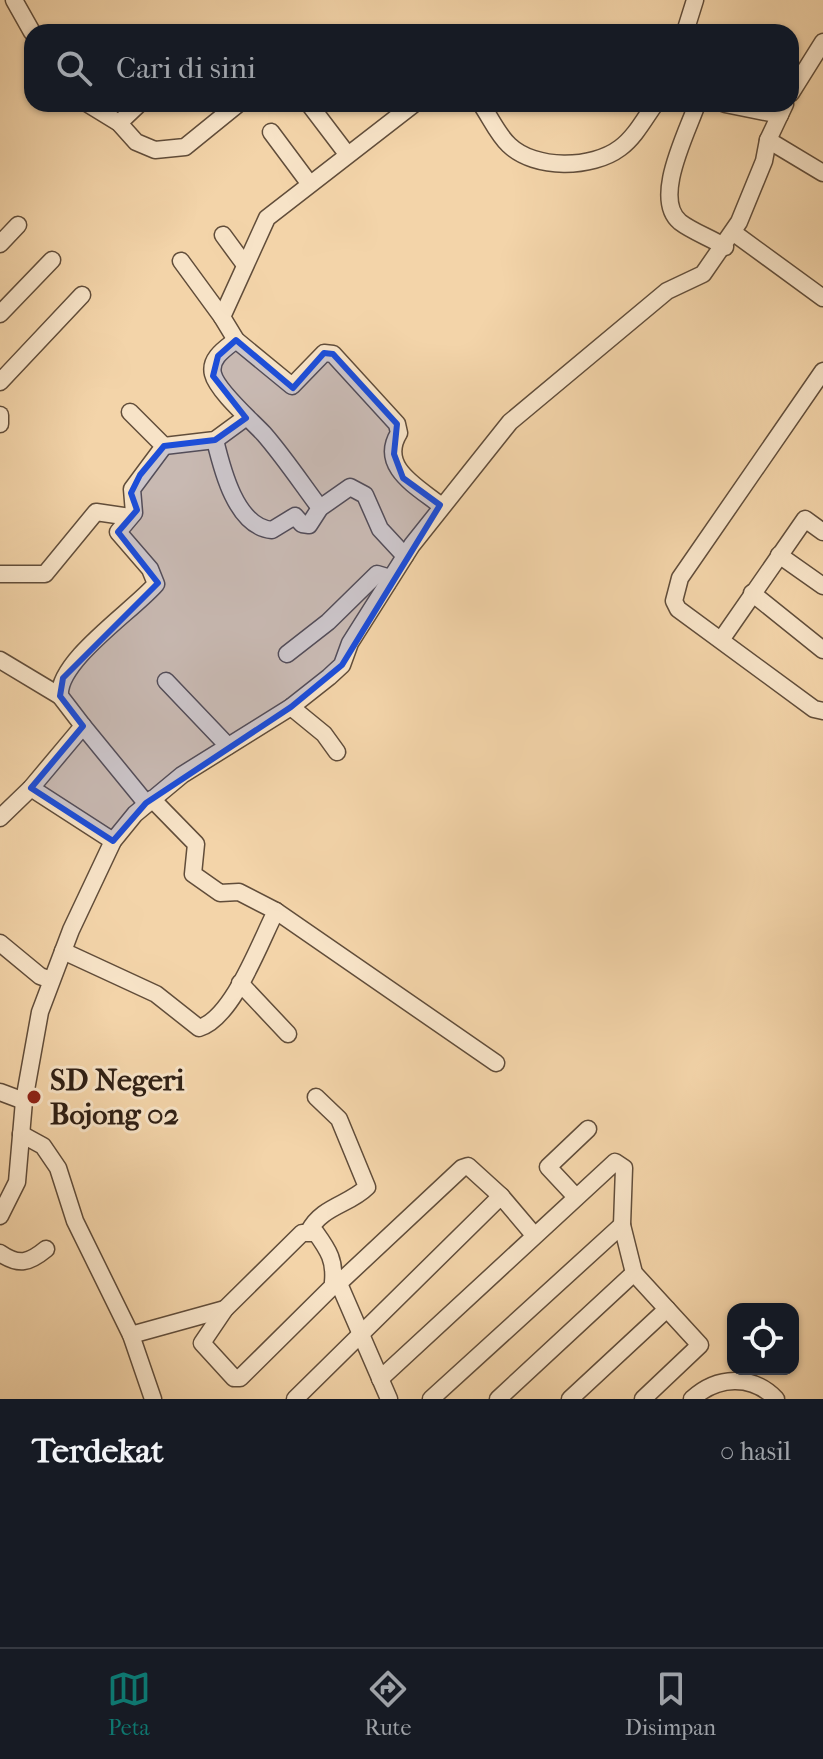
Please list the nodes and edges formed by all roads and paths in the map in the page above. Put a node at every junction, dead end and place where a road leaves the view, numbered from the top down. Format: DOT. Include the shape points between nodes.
graph roads {
  1 [pos="14,0"];
  2 [pos="695,0"];
  3 [pos="28,24"];
  4 [pos="688,24"];
  5 [pos="823,42"];
  6 [pos="799,80"];
  7 [pos="101,112"];
  8 [pos="131,112"];
  9 [pos="228,112"];
  10 [pos="315,112"];
  11 [pos="403,112"];
  12 [pos="486,112"];
  13 [pos="649,112"];
  14 [pos="694,112"];
  15 [pos="781,112"];
  16 [pos="119,123"];
  17 [pos="271,132"];
  18 [pos="768,140"];
  19 [pos="347,154"];
  20 [pos="823,173"];
  21 [pos="309,183"];
  22 [pos="18,225"];
  23 [pos="223,235"];
  24 [pos="729,240"];
  25 [pos="0,244"];
  26 [pos="52,260"];
  27 [pos="181,261"];
  28 [pos="245,265"];
  29 [pos="82,295"];
  30 [pos="823,298"];
  31 [pos="0,314"];
  32 [pos="222,317"];
  33 [pos="236,340"];
  34 [pos="823,371"];
  35 [pos="0,382"];
  36 [pos="130,412"];
  37 [pos="0,415"];
  38 [pos="245,418"];
  39 [pos="0,424"];
  40 [pos="215,440"];
  41 [pos="164,446"];
  42 [pos="440,505"];
  43 [pos="320,508"];
  44 [pos="130,517"];
  45 [pos="823,532"];
  46 [pos="779,555"];
  47 [pos="405,556"];
  48 [pos="0,574"];
  49 [pos="387,584"];
  50 [pos="823,586"];
  51 [pos="752,593"];
  52 [pos="721,640"];
  53 [pos="823,650"];
  54 [pos="287,654"];
  55 [pos="0,660"];
  56 [pos="166,681"];
  57 [pos="60,696"];
  58 [pos="291,707"];
  59 [pos="823,711"];
  60 [pos="83,726"];
  61 [pos="228,746"];
  62 [pos="337,752"];
  63 [pos="31,788"];
  64 [pos="149,801"];
  65 [pos="0,818"];
  66 [pos="113,841"];
  67 [pos="276,911"];
  68 [pos="0,943"];
  69 [pos="63,951"];
  70 [pos="51,980"];
  71 [pos="240,983"];
  72 [pos="288,1034"];
  73 [pos="496,1063"];
  74 [pos="0,1092"];
  75 [pos="316,1097"];
  76 [pos="24,1101"];
  77 [pos="588,1129"];
  78 [pos="21,1134"];
  79 [pos="501,1196"];
  80 [pos="576,1197"];
  81 [pos="0,1216"];
  82 [pos="622,1225"];
  83 [pos="309,1231"];
  84 [pos="534,1235"];
  85 [pos="46,1249"];
  86 [pos="0,1253"];
  87 [pos="634,1273"];
  88 [pos="336,1283"];
  89 [pos="225,1309"];
  90 [pos="667,1309"];
  91 [pos="131,1335"];
  92 [pos="359,1335"];
  93 [pos="382,1392"];
  94 [pos="771,1397"];
  95 [pos="153,1399"];
  96 [pos="295,1399"];
  97 [pos="431,1399"];
  98 [pos="498,1399"];
  99 [pos="570,1399"];
  100 [pos="643,1399"];
  101 [pos="692,1399"];
  1 -- 3 [label="street"];
  2 -- 4 [label="street"];
  5 -- 6 [label="street"];
  7 -- 16 [label="street"];
  8 -- 16 [label="street"];
  9 -- 16 [label="street" via="185,147 155,150 136,142"];
  10 -- 19 [label="street"];
  11 -- 19 [label="street"];
  12 -- 13 [label="street" via="517,152 574,164 622,147"];
  14 -- 24 [label="street" via="669,186 668,207 680,222"];
  15 -- 18 [label="street"];
  17 -- 21 [label="street"];
  18 -- 20 [label="street"];
  18 -- 24 [label="street"];
  19 -- 21 [label="street"];
  21 -- 28 [label="street" via="267,218"];
  22 -- 25 [label="street"];
  23 -- 28 [label="street"];
  24 -- 30 [label="street"];
  24 -- 42 [label="street" via="703,274 667,291 510,422"];
  26 -- 31 [label="street"];
  27 -- 32 [label="street"];
  28 -- 32 [label="street"];
  29 -- 35 [label="street"];
  32 -- 33 [label="street"];
  33 -- 38 [label="street" via="212,365 213,376"];
  33 -- 42 [label="street" via="292,386 324,353 333,354 397,424 394,454 403,478"];
  34 -- 52 [label="street" via="675,590 678,609"];
  36 -- 41 [label="street"];
  37 -- 39 [label="street"];
  38 -- 40 [label="street"];
  38 -- 43 [label="street" via="263,433"];
  40 -- 41 [label="street"];
  40 -- 43 [label="street" via="226,486 259,526 272,530 295,516 309,525"];
  41 -- 44 [label="street" via="132,489 135,508"];
  42 -- 47 [label="street"];
  43 -- 47 [label="street" via="339,492 357,488 371,504 380,529"];
  44 -- 48 [label="street" via="94,513 45,574"];
  44 -- 57 [label="street" via="119,535 144,561 156,584 70,669 60,683"];
  45 -- 46 [label="street" via="805,519"];
  46 -- 50 [label="street"];
  46 -- 51 [label="street"];
  47 -- 49 [label="street"];
  49 -- 54 [label="street" via="387,577 377,574"];
  49 -- 58 [label="street" via="342,665"];
  51 -- 52 [label="street"];
  51 -- 53 [label="street"];
  52 -- 59 [label="street"];
  55 -- 57 [label="street"];
  56 -- 61 [label="street"];
  57 -- 60 [label="street"];
  58 -- 61 [label="street"];
  58 -- 62 [label="street"];
  60 -- 63 [label="street"];
  60 -- 64 [label="street"];
  61 -- 64 [label="street"];
  63 -- 65 [label="street"];
  63 -- 66 [label="street"];
  64 -- 66 [label="street"];
  64 -- 67 [label="street" via="196,844 194,878 220,893 239,892"];
  66 -- 69 [label="street"];
  67 -- 71 [label="street"];
  67 -- 73 [label="street"];
  68 -- 70 [label="street"];
  69 -- 70 [label="street"];
  69 -- 71 [label="street" via="156,994 199,1028 219,1015"];
  70 -- 76 [label="street" via="37,1024"];
  71 -- 72 [label="street"];
  74 -- 76 [label="street"];
  75 -- 83 [label="street" via="339,1119 367,1187 315,1219"];
  76 -- 78 [label="street"];
  77 -- 80 [label="street" via="548,1167"];
  78 -- 81 [label="street" via="17,1182"];
  78 -- 91 [label="street" via="43,1146 58,1168 75,1221"];
  79 -- 84 [label="street"];
  79 -- 88 [label="street" via="468,1166 462,1168"];
  79 -- 92 [label="street"];
  80 -- 82 [label="street" via="615,1162 623,1164"];
  80 -- 84 [label="street"];
  82 -- 87 [label="street"];
  82 -- 97 [label="street"];
  83 -- 88 [label="street" via="316,1233 335,1264"];
  83 -- 89 [label="street" via="295,1238"];
  84 -- 93 [label="street"];
  85 -- 86 [label="street" via="25,1262"];
  87 -- 90 [label="street"];
  87 -- 98 [label="street"];
  88 -- 89 [label="street" via="237,1379 202,1343"];
  88 -- 92 [label="street"];
  89 -- 91 [label="street"];
  90 -- 99 [label="street"];
  90 -- 100 [label="street" via="700,1345"];
  91 -- 95 [label="street"];
  92 -- 93 [label="street"];
  92 -- 96 [label="street"];
  94 -- 101 [label="street" via="753,1382 719,1381"];
}
